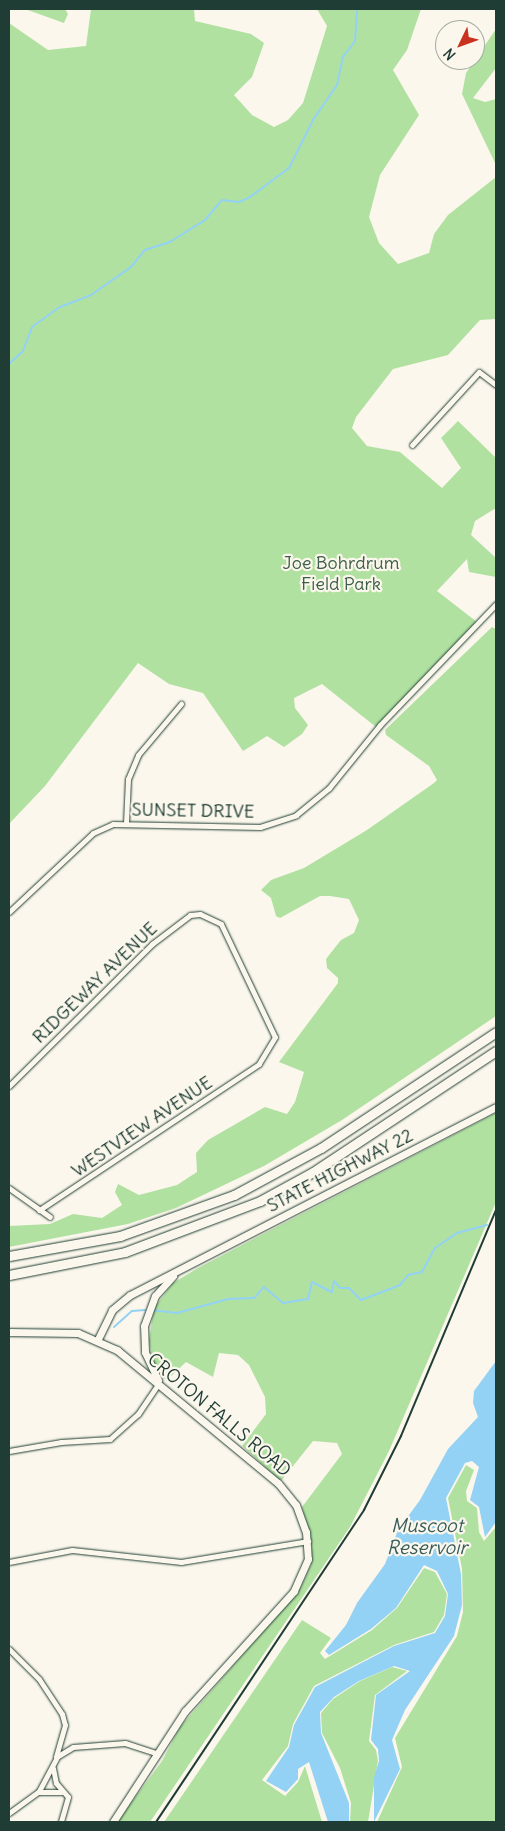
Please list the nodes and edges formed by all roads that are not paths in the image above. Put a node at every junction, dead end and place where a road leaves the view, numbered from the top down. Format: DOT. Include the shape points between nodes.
graph roads {
  1 [pos="496,385"];
  2 [pos="412,445"];
  3 [pos="496,604"];
  4 [pos="181,704"];
  5 [pos="126,823"];
  6 [pos="9,912"];
  7 [pos="207,916"];
  8 [pos="496,1032"];
  9 [pos="496,1051"];
  10 [pos="9,1086"];
  11 [pos="496,1107"];
  12 [pos="9,1188"];
  13 [pos="39,1210"];
  14 [pos="50,1217"];
  15 [pos="9,1256"];
  16 [pos="197,1261"];
  17 [pos="9,1275"];
  18 [pos="9,1332"];
  19 [pos="98,1339"];
  20 [pos="158,1384"];
  21 [pos="167,1393"];
  22 [pos="9,1451"];
  23 [pos="308,1541"];
  24 [pos="9,1562"];
  25 [pos="9,1649"];
  26 [pos="158,1754"];
  27 [pos="55,1759"];
  28 [pos="53,1766"];
  29 [pos="65,1793"];
  30 [pos="34,1795"];
  31 [pos="9,1813"];
  32 [pos="61,1822"];
  33 [pos="113,1822"];
  1 -- 2 [label="street" via="479,372"];
  3 -- 5 [label="street, SUNSET DRIVE" via="380,725 329,788 296,815 276,823 245,828"];
  4 -- 5 [label="street" via="138,755 128,779"];
  5 -- 6 [label="street, SUNSET DRIVE" via="93,833"];
  7 -- 10 [label="street, RIDGEWAY AVENUE" via="190,916 167,932"];
  7 -- 13 [label="street, WESTVIEW AVENUE" via="220,924 275,1038 259,1064"];
  8 -- 15 [label="highway" via="322,1148 234,1195 120,1236"];
  9 -- 17 [label="highway" via="313,1172 253,1204 125,1252"];
  11 -- 16 [label="main road, STATE HIGHWAY 22"];
  12 -- 13 [label="street"];
  13 -- 14 [label="street"];
  16 -- 19 [label="main road" via="122,1299 112,1310"];
  16 -- 21 [label="main road" via="165,1283 146,1318 144,1343 148,1362"];
  18 -- 19 [label="main road" via="68,1332"];
  19 -- 20 [label="main road, CROTON FALLS ROAD"];
  20 -- 21 [label="main road, CROTON FALLS ROAD"];
  20 -- 22 [label="street" via="138,1414 110,1439 61,1442"];
  21 -- 23 [label="main road, CROTON FALLS ROAD" via="285,1490 300,1514"];
  23 -- 24 [label="street" via="181,1562 72,1550"];
  23 -- 26 [label="main road, CROTON FALLS ROAD" via="306,1567 294,1591 195,1699"];
  25 -- 27 [label="street" via="39,1679 62,1714 64,1732"];
  26 -- 27 [label="street" via="135,1744 102,1742 73,1747"];
  26 -- 33 [label="main road, CROTON FALLS ROAD"];
  27 -- 28 [label="street"];
  28 -- 29 [label="street" via="54,1778"];
  28 -- 30 [label="street"];
  29 -- 30 [label="street" via="49,1789"];
  29 -- 32 [label="street" via="68,1807"];
  30 -- 31 [label="street"];
}
